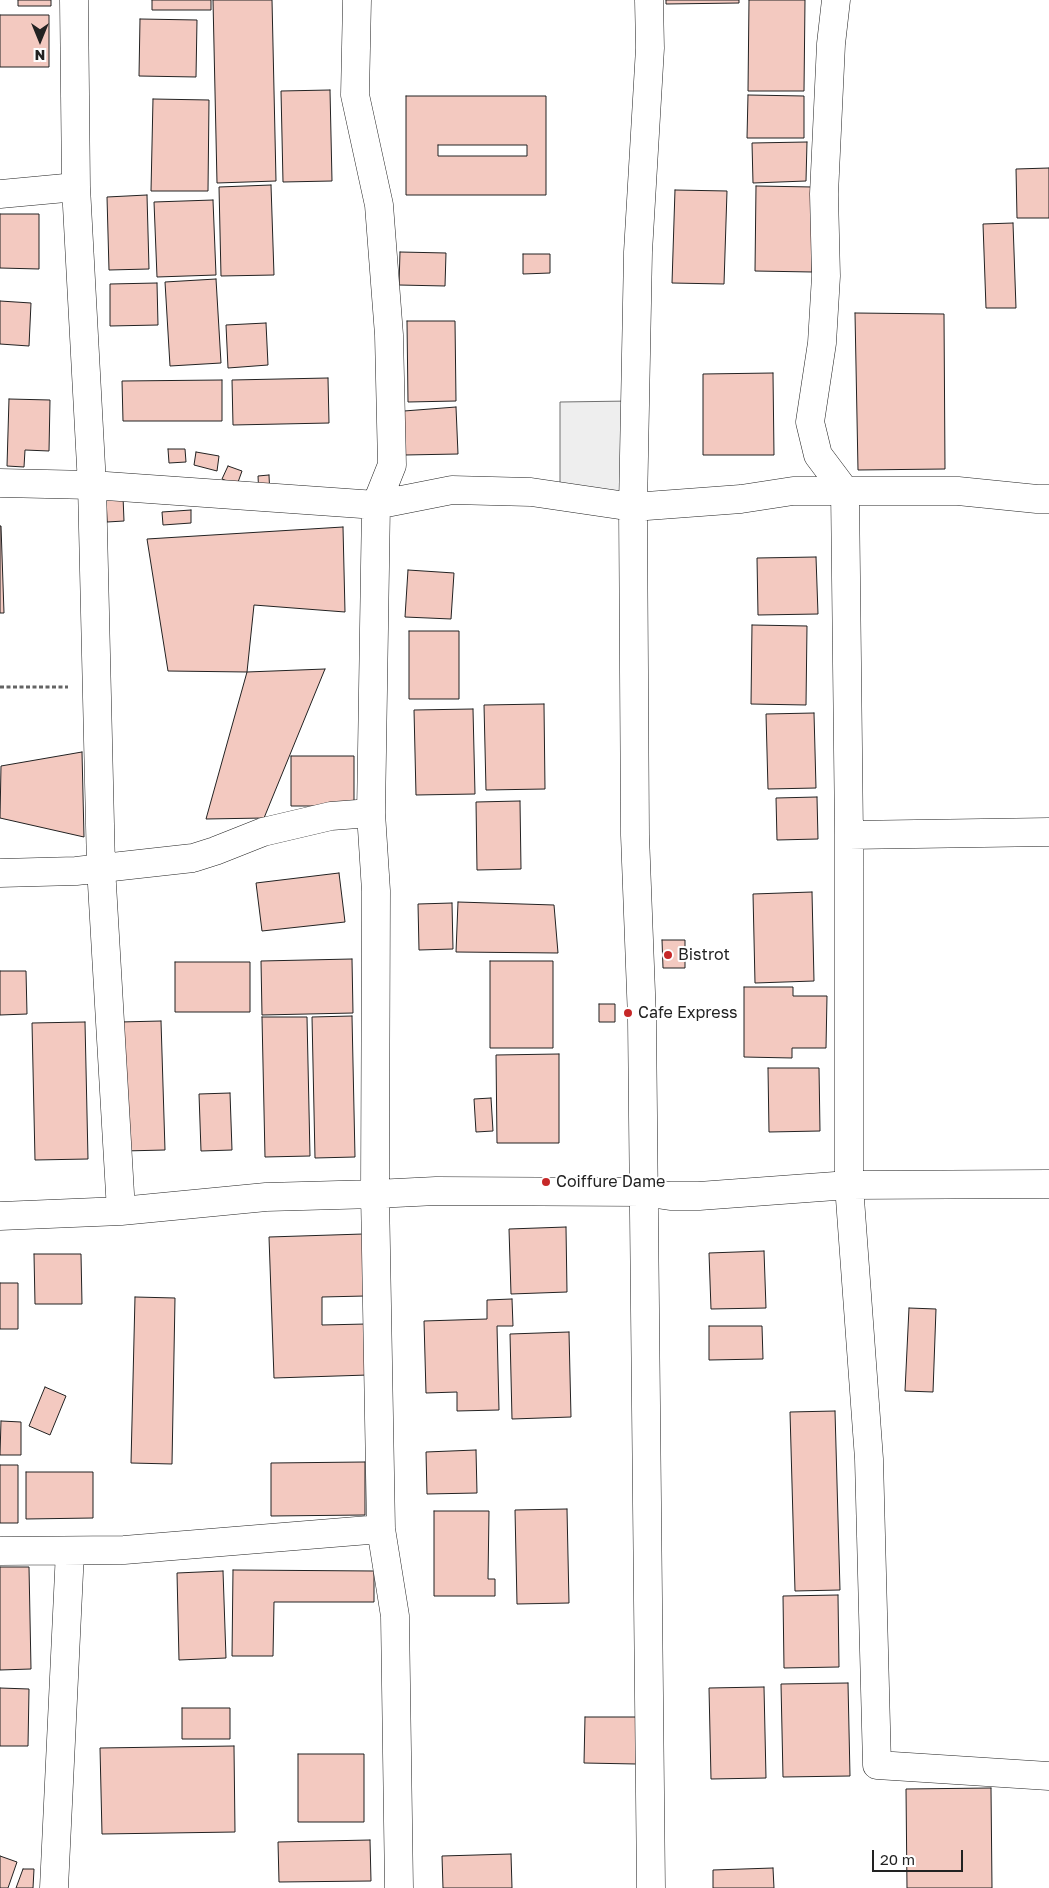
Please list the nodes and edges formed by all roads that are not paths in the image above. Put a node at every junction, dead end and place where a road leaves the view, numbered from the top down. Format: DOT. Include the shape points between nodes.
graph roads {
  1 [pos="74,0"];
  2 [pos="357,0"];
  3 [pos="649,0"];
  4 [pos="836,0"];
  5 [pos="76,187"];
  6 [pos="0,194"];
  7 [pos="0,483"];
  8 [pos="92,485"];
  9 [pos="845,491"];
  10 [pos="1049,499"];
  11 [pos="376,505"];
  12 [pos="633,507"];
  13 [pos="371,813"];
  14 [pos="1049,832"];
  15 [pos="849,835"];
  16 [pos="101,867"];
  17 [pos="0,873"];
  18 [pos="1049,1184"];
  19 [pos="849,1185"];
  20 [pos="643,1192"];
  21 [pos="375,1194"];
  22 [pos="121,1211"];
  23 [pos="0,1216"];
  24 [pos="381,1529"];
  25 [pos="0,1551"];
  26 [pos="70,1551"];
  27 [pos="1049,1776"];
  28 [pos="54,1888"];
  29 [pos="399,1888"];
  30 [pos="651,1888"];
  1 -- 5 [label="street"];
  2 -- 11 [label="street" via="355,95 379,205 389,335 392,465"];
  3 -- 12 [label="street" via="650,48 638,252"];
  4 -- 9 [label="street" via="824,194 826,276 822,343 810,422 818,455"];
  5 -- 6 [label="street"];
  5 -- 8 [label="street"];
  7 -- 8 [label="street"];
  8 -- 11 [label="street"];
  8 -- 16 [label="street"];
  9 -- 10 [label="street" via="958,491"];
  9 -- 12 [label="street" via="794,491 741,499"];
  9 -- 15 [label="street"];
  11 -- 12 [label="street" via="452,490 531,492"];
  11 -- 13 [label="street"];
  12 -- 20 [label="street" via="635,835 642,1019"];
  13 -- 16 [label="street" via="331,816 263,832 192,858"];
  13 -- 21 [label="street" via="376,891"];
  14 -- 15 [label="street"];
  15 -- 19 [label="street"];
  16 -- 17 [label="street" via="76,871"];
  16 -- 22 [label="street"];
  18 -- 19 [label="street"];
  19 -- 20 [label="street" via="699,1196"];
  19 -- 27 [label="street" via="869,1459 877,1765"];
  20 -- 21 [label="street" via="436,1191"];
  20 -- 30 [label="street"];
  21 -- 22 [label="street" via="266,1197"];
  21 -- 24 [label="street"];
  22 -- 23 [label="street"];
  24 -- 26 [label="street" via="124,1550"];
  24 -- 29 [label="street" via="395,1616"];
  25 -- 26 [label="street"];
  26 -- 28 [label="street"];
}
